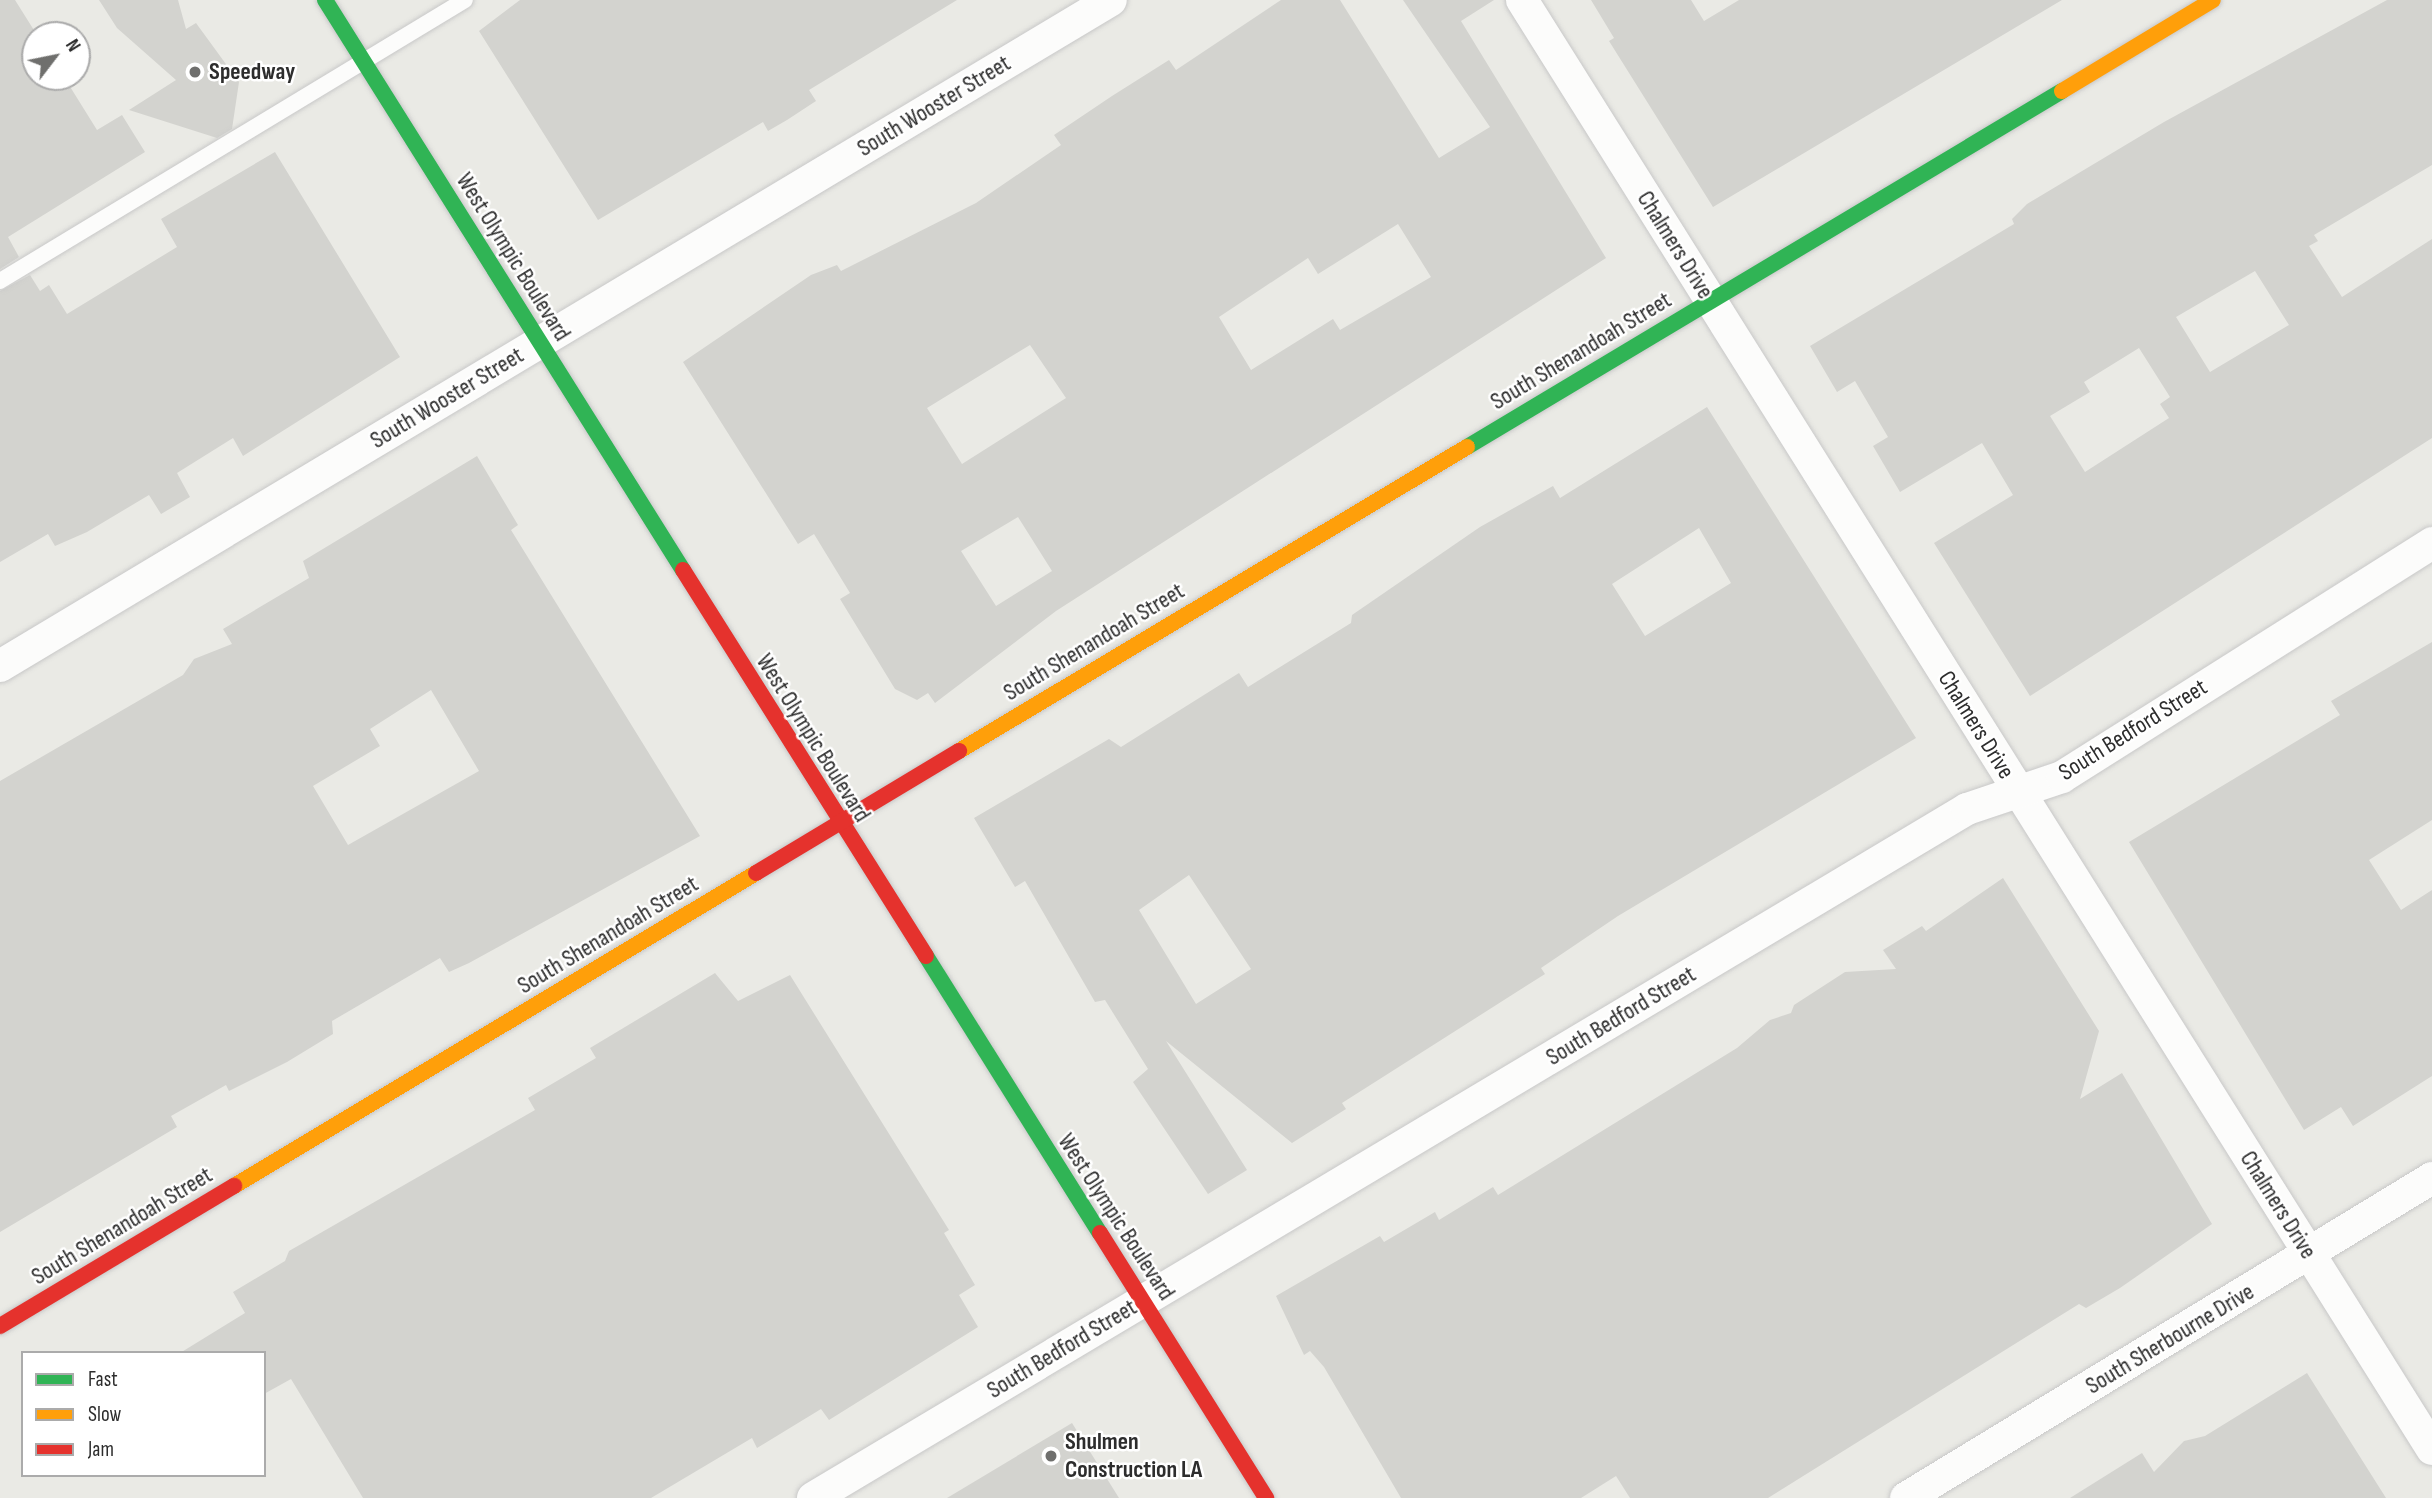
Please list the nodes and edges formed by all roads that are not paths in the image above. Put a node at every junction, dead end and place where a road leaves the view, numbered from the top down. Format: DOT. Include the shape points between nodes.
graph roads {
  1 [pos="325,0"];
  2 [pos="465,0"];
  3 [pos="1111,0"];
  4 [pos="1522,0"];
  5 [pos="2213,0"];
  6 [pos="363,60"];
  7 [pos="0,281"];
  8 [pos="1710,300"];
  9 [pos="539,342"];
  10 [pos="2432,542"];
  11 [pos="0,666"];
  12 [pos="2018,792"];
  13 [pos="839,823"];
  14 [pos="2432,1178"];
  15 [pos="2310,1256"];
  16 [pos="1143,1301"];
  17 [pos="0,1326"];
  18 [pos="2432,1449"];
  19 [pos="813,1498"];
  20 [pos="1266,1498"];
  21 [pos="1906,1498"];
  1 -- 6 [label="street, West Olympic Boulevard"];
  2 -- 6 [label="lane"];
  3 -- 9 [label="street, South Wooster Street"];
  4 -- 8 [label="street, Chalmers Drive"];
  5 -- 8 [label="street, South Shenandoah Street"];
  6 -- 7 [label="lane"];
  6 -- 9 [label="street, West Olympic Boulevard"];
  8 -- 12 [label="street, Chalmers Drive"];
  8 -- 13 [label="street, South Shenandoah Street"];
  9 -- 11 [label="street, South Wooster Street"];
  9 -- 13 [label="street, West Olympic Boulevard"];
  10 -- 12 [label="street, South Bedford Street" via="2062,777"];
  12 -- 15 [label="street, Chalmers Drive"];
  12 -- 16 [label="street, South Bedford Street" via="1967,809"];
  13 -- 16 [label="street, West Olympic Boulevard"];
  13 -- 17 [label="street, South Shenandoah Street"];
  14 -- 15 [label="street, South Sherbourne Drive"];
  15 -- 18 [label="street, Chalmers Drive"];
  15 -- 21 [label="street, South Sherbourne Drive"];
  16 -- 19 [label="street, South Bedford Street"];
  16 -- 20 [label="street, West Olympic Boulevard"];
}
